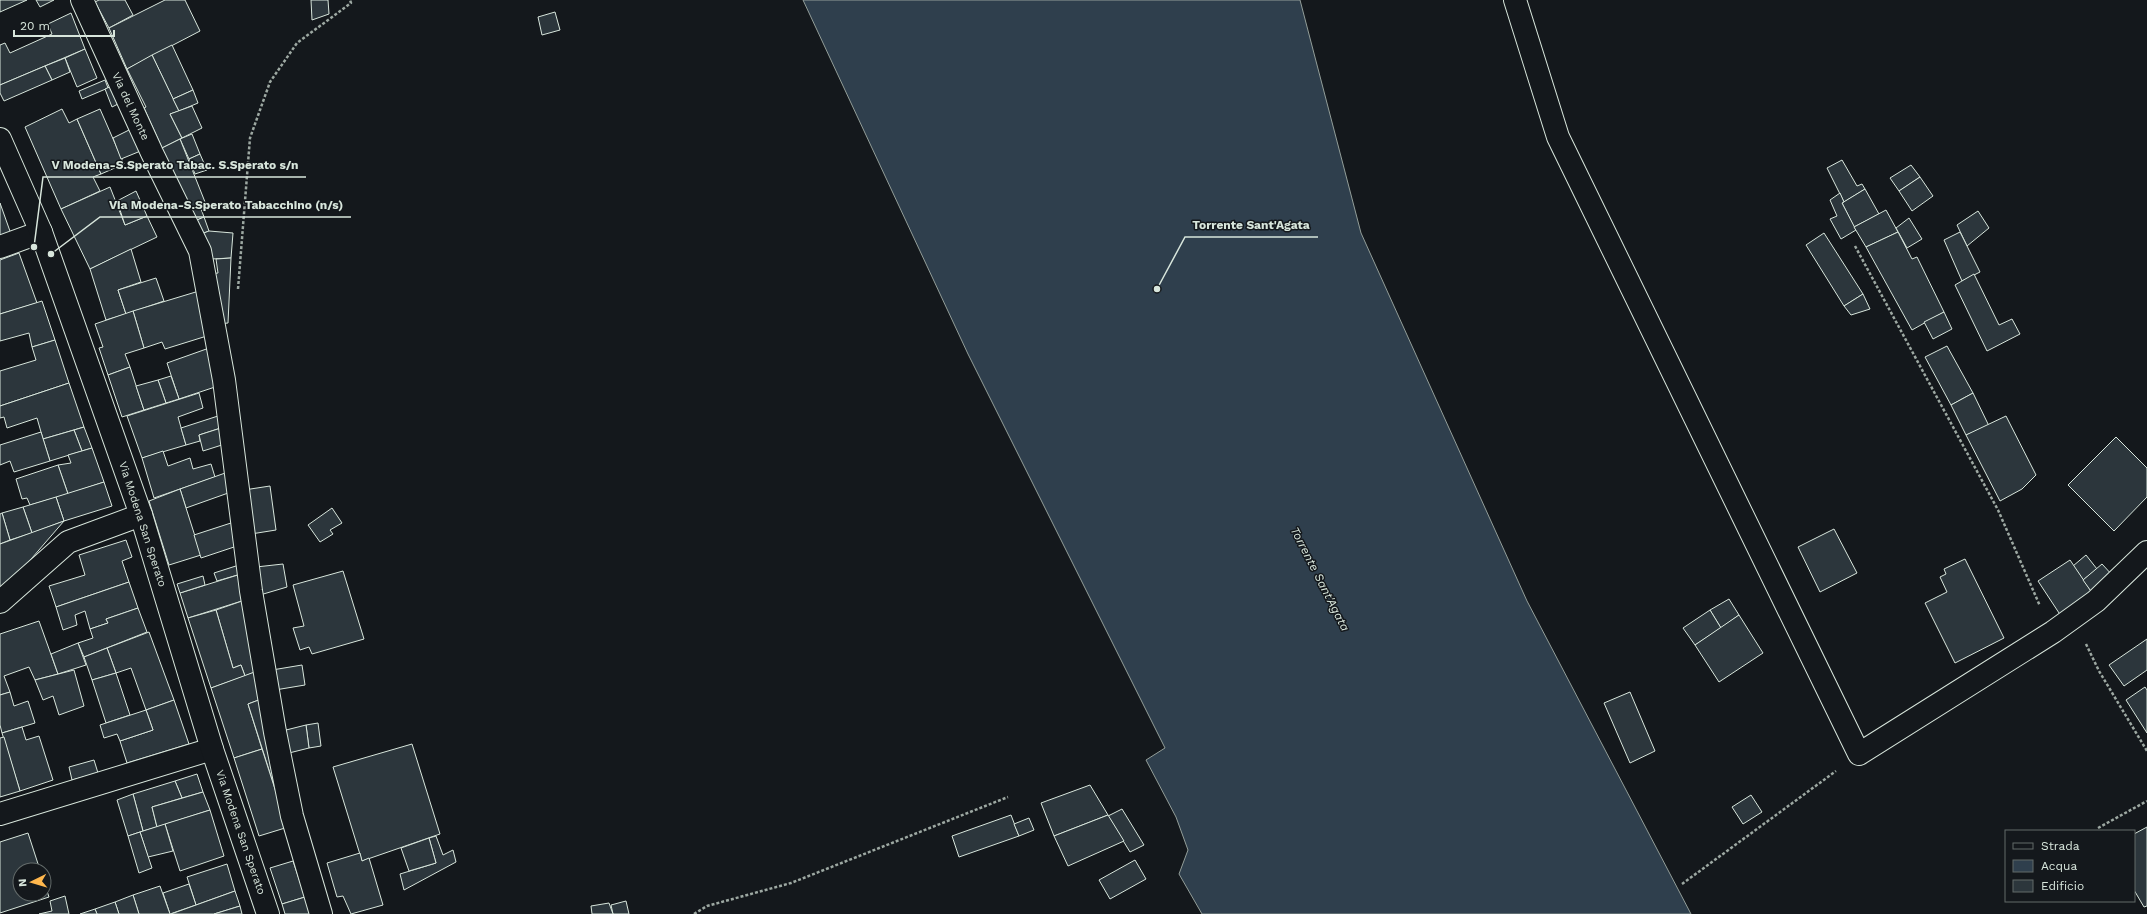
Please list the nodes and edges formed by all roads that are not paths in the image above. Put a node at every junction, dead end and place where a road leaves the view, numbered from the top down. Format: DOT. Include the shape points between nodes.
graph roads {
  1 [pos="82,0"];
  2 [pos="1515,0"];
  3 [pos="0,139"];
  4 [pos="41,232"];
  5 [pos="0,247"];
  6 [pos="141,515"];
  7 [pos="2147,552"];
  8 [pos="0,602"];
  9 [pos="212,749"];
  10 [pos="0,814"];
  11 [pos="268,914"];
  12 [pos="321,914"];
  1 -- 12 [label="street, Via del Monte" via="200,251 219,350 251,591 275,732 292,816"];
  2 -- 7 [label="street" via="1558,137 1859,754 2053,632 2096,600"];
  3 -- 4 [label="street, Via Modena San Sperato"];
  4 -- 5 [label="street"];
  4 -- 6 [label="street, Via Modena San Sperato"];
  6 -- 8 [label="street" via="68,542"];
  6 -- 9 [label="street, Via Modena San Sperato"];
  9 -- 10 [label="street"];
  9 -- 11 [label="street, Via Modena San Sperato"];
}
